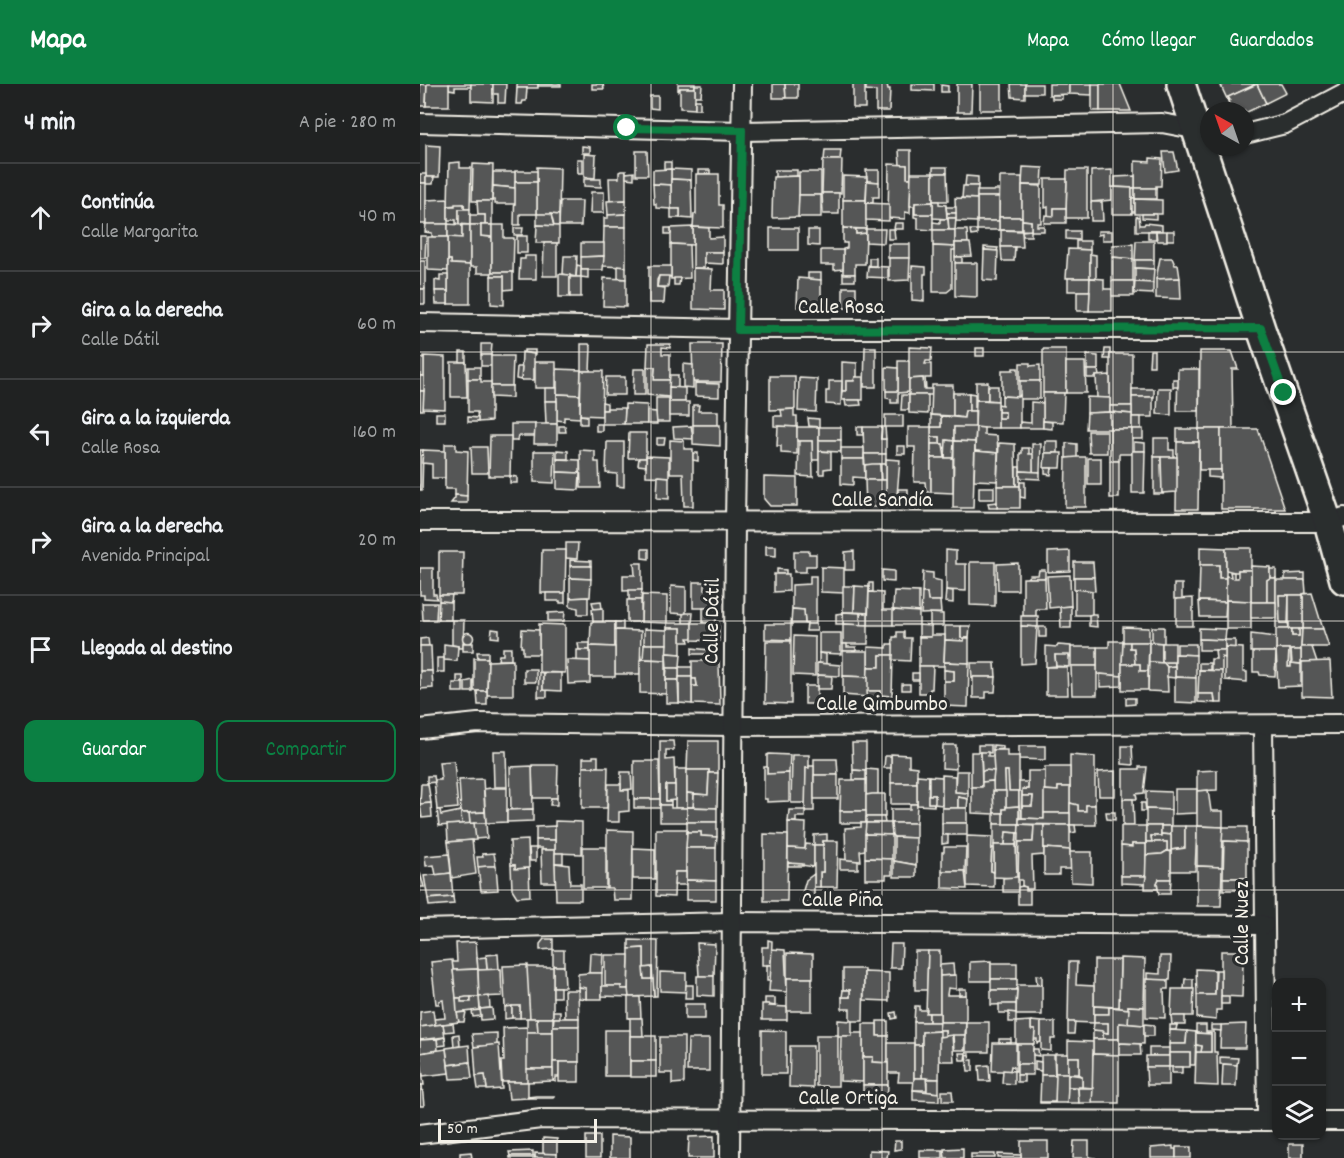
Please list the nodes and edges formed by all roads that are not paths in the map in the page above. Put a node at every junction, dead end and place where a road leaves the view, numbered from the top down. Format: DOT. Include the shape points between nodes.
graph roads {
  1 [pos="742,84"];
  2 [pos="1181,84"];
  3 [pos="1344,93"];
  4 [pos="420,123"];
  5 [pos="1200,127"];
  6 [pos="742,130"];
  7 [pos="1200,131"];
  8 [pos="1254,132"];
  9 [pos="1209,156"];
  10 [pos="420,324"];
  11 [pos="1261,328"];
  12 [pos="738,330"];
  13 [pos="1336,519"];
  14 [pos="420,521"];
  15 [pos="735,522"];
  16 [pos="1344,580"];
  17 [pos="1344,724"];
  18 [pos="1263,725"];
  19 [pos="733,726"];
  20 [pos="420,729"];
  21 [pos="732,922"];
  22 [pos="1264,925"];
  23 [pos="420,929"];
  24 [pos="730,1120"];
  25 [pos="1272,1120"];
  26 [pos="1326,1121"];
  27 [pos="1344,1121"];
  28 [pos="420,1134"];
  29 [pos="730,1158"];
  1 -- 6 [label="street, Calle Dátil"];
  2 -- 5 [label="street"];
  3 -- 8 [label="street" via="1285,124"];
  4 -- 6 [label="street"];
  6 -- 7 [label="street" via="1162,123"];
  6 -- 12 [label="street, Calle Dátil"];
  9 -- 11 [label="street"];
  10 -- 12 [label="street, Calle Rosa"];
  11 -- 12 [label="street, Calle Rosa"];
  11 -- 13 [label="street"];
  12 -- 15 [label="street, Calle Dátil"];
  13 -- 15 [label="street, Calle Sandía"];
  13 -- 16 [label="street"];
  14 -- 15 [label="street, Calle Sandía"];
  15 -- 19 [label="street, Calle Dátil"];
  17 -- 18 [label="street, Calle Qimbumbo"];
  18 -- 19 [label="street, Calle Qimbumbo"];
  18 -- 22 [label="street, Calle Nuez"];
  19 -- 20 [label="street, Calle Qimbumbo" via="478,723"];
  19 -- 21 [label="street, Calle Dátil"];
  21 -- 22 [label="street, Calle Piña"];
  21 -- 23 [label="street, Calle Piña"];
  21 -- 24 [label="street, Calle Dátil"];
  22 -- 25 [label="street, Calle Nuez"];
  24 -- 25 [label="street, Calle Ortiga"];
  24 -- 28 [label="street, Calle Ortiga" via="541,1119"];
  24 -- 29 [label="street, Calle Dátil"];
  26 -- 27 [label="street"];
}
